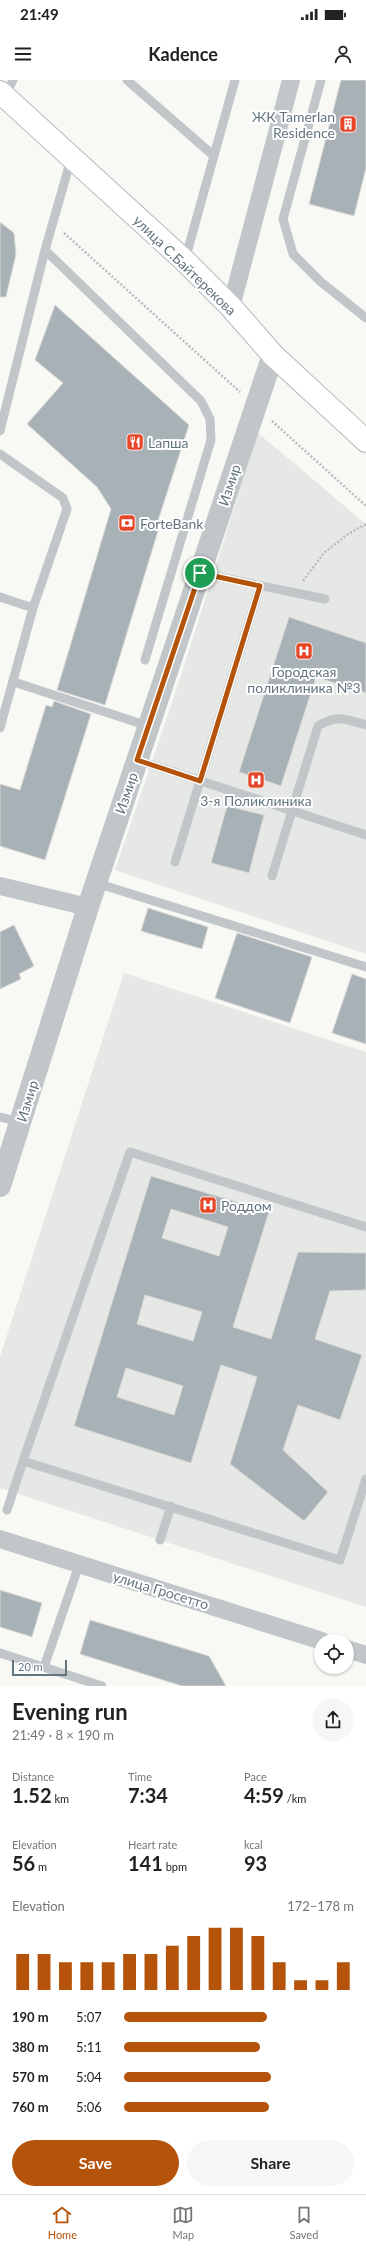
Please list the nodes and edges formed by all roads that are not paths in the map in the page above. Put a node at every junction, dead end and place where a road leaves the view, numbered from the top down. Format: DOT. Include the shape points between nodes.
graph roads {
  1 [pos="127,80"];
  2 [pos="235,80"];
  3 [pos="291,80"];
  4 [pos="321,80"];
  5 [pos="6,89"];
  6 [pos="214,156"];
  7 [pos="71,159"];
  8 [pos="45,250"];
  9 [pos="185,261"];
  10 [pos="231,307"];
  11 [pos="366,318"];
  12 [pos="273,355"];
  13 [pos="0,430"];
  14 [pos="366,441"];
  15 [pos="0,454"];
  16 [pos="200,573"];
  17 [pos="260,586"];
  18 [pos="0,597"];
  19 [pos="325,599"];
  20 [pos="33,608"];
  21 [pos="145,660"];
  22 [pos="14,682"];
  23 [pos="0,724"];
  24 [pos="366,725"];
  25 [pos="148,726"];
  26 [pos="137,760"];
  27 [pos="200,781"];
  28 [pos="292,811"];
  29 [pos="366,835"];
  30 [pos="175,862"];
  31 [pos="272,876"];
  32 [pos="96,883"];
  33 [pos="0,886"];
  34 [pos="88,907"];
  35 [pos="366,967"];
  36 [pos="10,1120"];
  37 [pos="0,1186"];
  38 [pos="366,1227"];
  39 [pos="23,1461"];
  40 [pos="366,1479"];
  41 [pos="171,1506"];
  42 [pos="6,1510"];
  43 [pos="0,1539"];
  44 [pos="160,1540"];
  45 [pos="79,1565"];
  46 [pos="314,1638"];
  47 [pos="354,1651"];
  48 [pos="0,1653"];
  49 [pos="366,1655"];
  50 [pos="44,1667"];
  51 [pos="102,1686"];
  1 -- 6 [label="lane"];
  2 -- 6 [label="lane"];
  3 -- 10 [label="street"];
  4 -- 11 [label="lane" via="283,219 293,254 321,282"];
  5 -- 7 [label="main road, улица С.Байтерекова"];
  6 -- 9 [label="lane"];
  7 -- 8 [label="lane"];
  7 -- 9 [label="main road, улица С.Байтерекова"];
  8 -- 13 [label="lane"];
  8 -- 21 [label="lane" via="201,400 210,419 210,440"];
  9 -- 10 [label="main road, улица С.Байтерекова"];
  10 -- 12 [label="main road, улица С.Байтерекова"];
  12 -- 14 [label="main road, улица С.Байтерекова"];
  12 -- 16 [label="street, Измир"];
  15 -- 20 [label="lane" via="63,498 67,509"];
  16 -- 17 [label="lane"];
  16 -- 25 [label="street, Измир"];
  17 -- 19 [label="lane"];
  17 -- 27 [label="lane"];
  18 -- 20 [label="lane"];
  20 -- 22 [label="lane"];
  22 -- 23 [label="lane"];
  22 -- 25 [label="lane"];
  24 -- 28 [label="lane" via="342,718 330,719 318,726"];
  25 -- 26 [label="street, Измир"];
  26 -- 27 [label="lane"];
  26 -- 32 [label="street, Измир"];
  27 -- 28 [label="lane"];
  27 -- 30 [label="lane"];
  28 -- 29 [label="lane"];
  28 -- 31 [label="lane"];
  32 -- 34 [label="street, Измир"];
  32 -- 35 [label="lane"];
  33 -- 34 [label="street"];
  34 -- 36 [label="street, Измир"];
  36 -- 37 [label="street, Измир"];
  38 -- 39 [label="lane" via="130,1152"];
  39 -- 41 [label="lane"];
  39 -- 42 [label="lane"];
  40 -- 41 [label="lane" via="340,1560"];
  41 -- 44 [label="lane"];
  43 -- 45 [label="street, улица Гросетто"];
  45 -- 46 [label="street, улица Гросетто"];
  45 -- 50 [label="lane"];
  47 -- 49 [label="street"];
  48 -- 50 [label="lane"];
  50 -- 51 [label="lane"];
}
